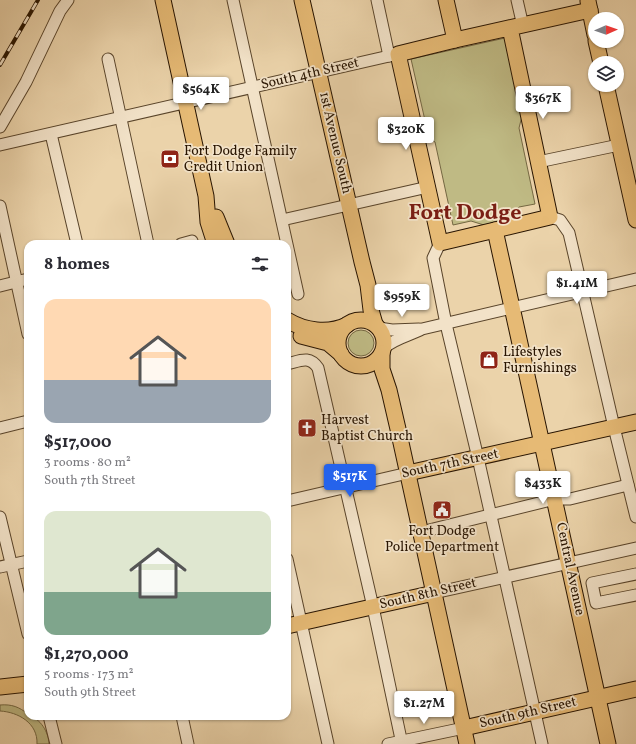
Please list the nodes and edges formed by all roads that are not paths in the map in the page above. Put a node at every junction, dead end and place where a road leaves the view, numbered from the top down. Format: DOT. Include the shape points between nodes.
graph roads {
  1 [pos="68,0"];
  2 [pos="163,0"];
  3 [pos="233,0"];
  4 [pos="302,0"];
  5 [pos="377,0"];
  6 [pos="446,0"];
  7 [pos="518,0"];
  8 [pos="588,5"];
  9 [pos="517,27"];
  10 [pos="455,40"];
  11 [pos="393,55"];
  12 [pos="108,59"];
  13 [pos="319,72"];
  14 [pos="252,87"];
  15 [pos="608,92"];
  16 [pos="185,103"];
  17 [pos="120,117"];
  18 [pos="0,127"];
  19 [pos="51,134"];
  20 [pos="0,145"];
  21 [pos="619,145"];
  22 [pos="538,162"];
  23 [pos="428,187"];
  24 [pos="206,196"];
  25 [pos="349,205"];
  26 [pos="0,206"];
  27 [pos="550,217"];
  28 [pos="282,220"];
  29 [pos="636,220"];
  30 [pos="495,230"];
  31 [pos="76,240"];
  32 [pos="147,240"];
  33 [pos="214,240"];
  34 [pos="225,240"];
  35 [pos="286,240"];
  36 [pos="440,243"];
  37 [pos="291,262"];
  38 [pos="362,262"];
  39 [pos="636,279"];
  40 [pos="24,280"];
  41 [pos="16,282"];
  42 [pos="0,286"];
  43 [pos="583,291"];
  44 [pos="298,294"];
  45 [pos="512,308"];
  46 [pos="24,317"];
  47 [pos="291,322"];
  48 [pos="349,323"];
  49 [pos="446,324"];
  50 [pos="377,326"];
  51 [pos="422,329"];
  52 [pos="291,332"];
  53 [pos="383,350"];
  54 [pos="341,354"];
  55 [pos="291,363"];
  56 [pos="361,366"];
  57 [pos="393,407"];
  58 [pos="24,422"];
  59 [pos="636,422"];
  60 [pos="0,428"];
  61 [pos="614,428"];
  62 [pos="542,444"];
  63 [pos="478,458"];
  64 [pos="408,473"];
  65 [pos="628,485"];
  66 [pos="346,488"];
  67 [pos="555,499"];
  68 [pos="291,500"];
  69 [pos="490,514"];
  70 [pos="0,517"];
  71 [pos="636,517"];
  72 [pos="421,532"];
  73 [pos="636,548"];
  74 [pos="24,562"];
  75 [pos="569,562"];
  76 [pos="5,566"];
  77 [pos="636,574"];
  78 [pos="504,577"];
  79 [pos="434,593"];
  80 [pos="636,595"];
  81 [pos="291,597"];
  82 [pos="373,607"];
  83 [pos="24,619"];
  84 [pos="294,625"];
  85 [pos="24,684"];
  86 [pos="0,687"];
  87 [pos="636,689"];
  88 [pos="598,697"];
  89 [pos="535,711"];
  90 [pos="50,720"];
  91 [pos="183,720"];
  92 [pos="464,728"];
  93 [pos="401,743"];
  94 [pos="56,744"];
  95 [pos="188,744"];
  96 [pos="328,744"];
  97 [pos="388,744"];
  98 [pos="467,744"];
  99 [pos="542,744"];
  100 [pos="608,744"];
  1 -- 18 [label="street"];
  2 -- 16 [label="main road"];
  3 -- 14 [label="street"];
  4 -- 13 [label="main road, 1st Avenue South"];
  5 -- 11 [label="street"];
  6 -- 10 [label="main road"];
  7 -- 9 [label="street"];
  8 -- 9 [label="main road, South 4th Street"];
  9 -- 10 [label="main road, South 4th Street"];
  9 -- 22 [label="main road"];
  10 -- 11 [label="main road, South 4th Street"];
  11 -- 13 [label="street, South 4th Street"];
  11 -- 23 [label="main road"];
  12 -- 17 [label="street"];
  13 -- 14 [label="street, South 4th Street"];
  13 -- 25 [label="main road, 1st Avenue South"];
  14 -- 16 [label="street, South 4th Street"];
  14 -- 28 [label="street"];
  15 -- 21 [label="main road"];
  16 -- 17 [label="street, South 4th Street"];
  16 -- 24 [label="main road"];
  17 -- 19 [label="street, South 4th Street"];
  17 -- 32 [label="street"];
  19 -- 20 [label="street, South 4th Street"];
  19 -- 31 [label="street"];
  21 -- 22 [label="street"];
  21 -- 29 [label="main road"];
  22 -- 27 [label="main road"];
  23 -- 25 [label="street"];
  23 -- 36 [label="main road"];
  24 -- 33 [label="main road" via="208,222"];
  24 -- 34 [label="main road"];
  25 -- 28 [label="street"];
  25 -- 38 [label="main road, 1st Avenue South"];
  26 -- 41 [label="street"];
  27 -- 30 [label="main road"];
  27 -- 43 [label="street" via="560,220 569,233"];
  28 -- 35 [label="street"];
  30 -- 36 [label="main road"];
  30 -- 45 [label="main road, Central Avenue"];
  36 -- 49 [label="street" via="433,258"];
  37 -- 44 [label="street"];
  38 -- 48 [label="main road, 1st Avenue South" via="361,304 356,316"];
  38 -- 50 [label="main road, 1st Avenue South"];
  39 -- 43 [label="street"];
  40 -- 41 [label="street"];
  41 -- 42 [label="street"];
  41 -- 46 [label="street"];
  43 -- 45 [label="street"];
  43 -- 61 [label="street"];
  45 -- 49 [label="street"];
  45 -- 62 [label="main road, Central Avenue"];
  47 -- 48 [label="main road" via="304,328 320,330 332,330"];
  48 -- 50 [label="main road" via="366,320"];
  48 -- 54 [label="main road, 1st Avenue South" via="341,331 338,341"];
  49 -- 51 [label="street"];
  49 -- 63 [label="street"];
  50 -- 51 [label="street" via="392,330"];
  50 -- 53 [label="main road, 1st Avenue South" via="384,336"];
  51 -- 53 [label="street" via="393,341"];
  52 -- 54 [label="main road" via="328,343"];
  53 -- 56 [label="main road" via="375,361"];
  53 -- 57 [label="main road, 1st Avenue South" via="382,369"];
  54 -- 56 [label="main road, 1st Avenue South" via="348,362"];
  55 -- 66 [label="street" via="309,359 314,361 318,368"];
  56 -- 57 [label="main road, 1st Avenue South" via="380,385"];
  57 -- 64 [label="main road, 1st Avenue South"];
  58 -- 60 [label="street"];
  59 -- 61 [label="main road, South 7th Street"];
  61 -- 62 [label="main road, South 7th Street"];
  61 -- 65 [label="street"];
  62 -- 63 [label="main road, South 7th Street"];
  62 -- 67 [label="main road, Central Avenue"];
  63 -- 64 [label="main road, South 7th Street"];
  63 -- 69 [label="street"];
  64 -- 66 [label="street, South 7th Street"];
  64 -- 72 [label="main road, 1st Avenue South"];
  65 -- 67 [label="street" via="570,499"];
  65 -- 71 [label="street"];
  66 -- 68 [label="street, South 7th Street"];
  66 -- 82 [label="street"];
  67 -- 69 [label="street"];
  67 -- 75 [label="main road, Central Avenue"];
  69 -- 72 [label="street"];
  69 -- 78 [label="street"];
  70 -- 76 [label="street"];
  72 -- 79 [label="main road, 1st Avenue South"];
  73 -- 75 [label="street, South 8th Street"];
  74 -- 76 [label="street"];
  75 -- 78 [label="street, South 8th Street"];
  75 -- 88 [label="main road, Central Avenue"];
  76 -- 83 [label="street"];
  77 -- 80 [label="street" via="592,583 596,603"];
  78 -- 79 [label="street, South 8th Street"];
  78 -- 89 [label="street"];
  79 -- 82 [label="main road, South 8th Street"];
  79 -- 92 [label="main road, 1st Avenue South"];
  81 -- 84 [label="street"];
  82 -- 84 [label="main road, South 8th Street"];
  82 -- 93 [label="street"];
  84 -- 96 [label="street"];
  85 -- 86 [label="main road"];
  87 -- 88 [label="main road, South 9th Street"];
  88 -- 89 [label="main road, South 9th Street"];
  88 -- 100 [label="main road, Central Avenue"];
  89 -- 92 [label="main road, South 9th Street"];
  89 -- 99 [label="street"];
  90 -- 94 [label="street"];
  91 -- 95 [label="street"];
  92 -- 93 [label="street, South 9th Street"];
  92 -- 98 [label="main road, 1st Avenue South"];
  93 -- 97 [label="street, South 9th Street"];
}
